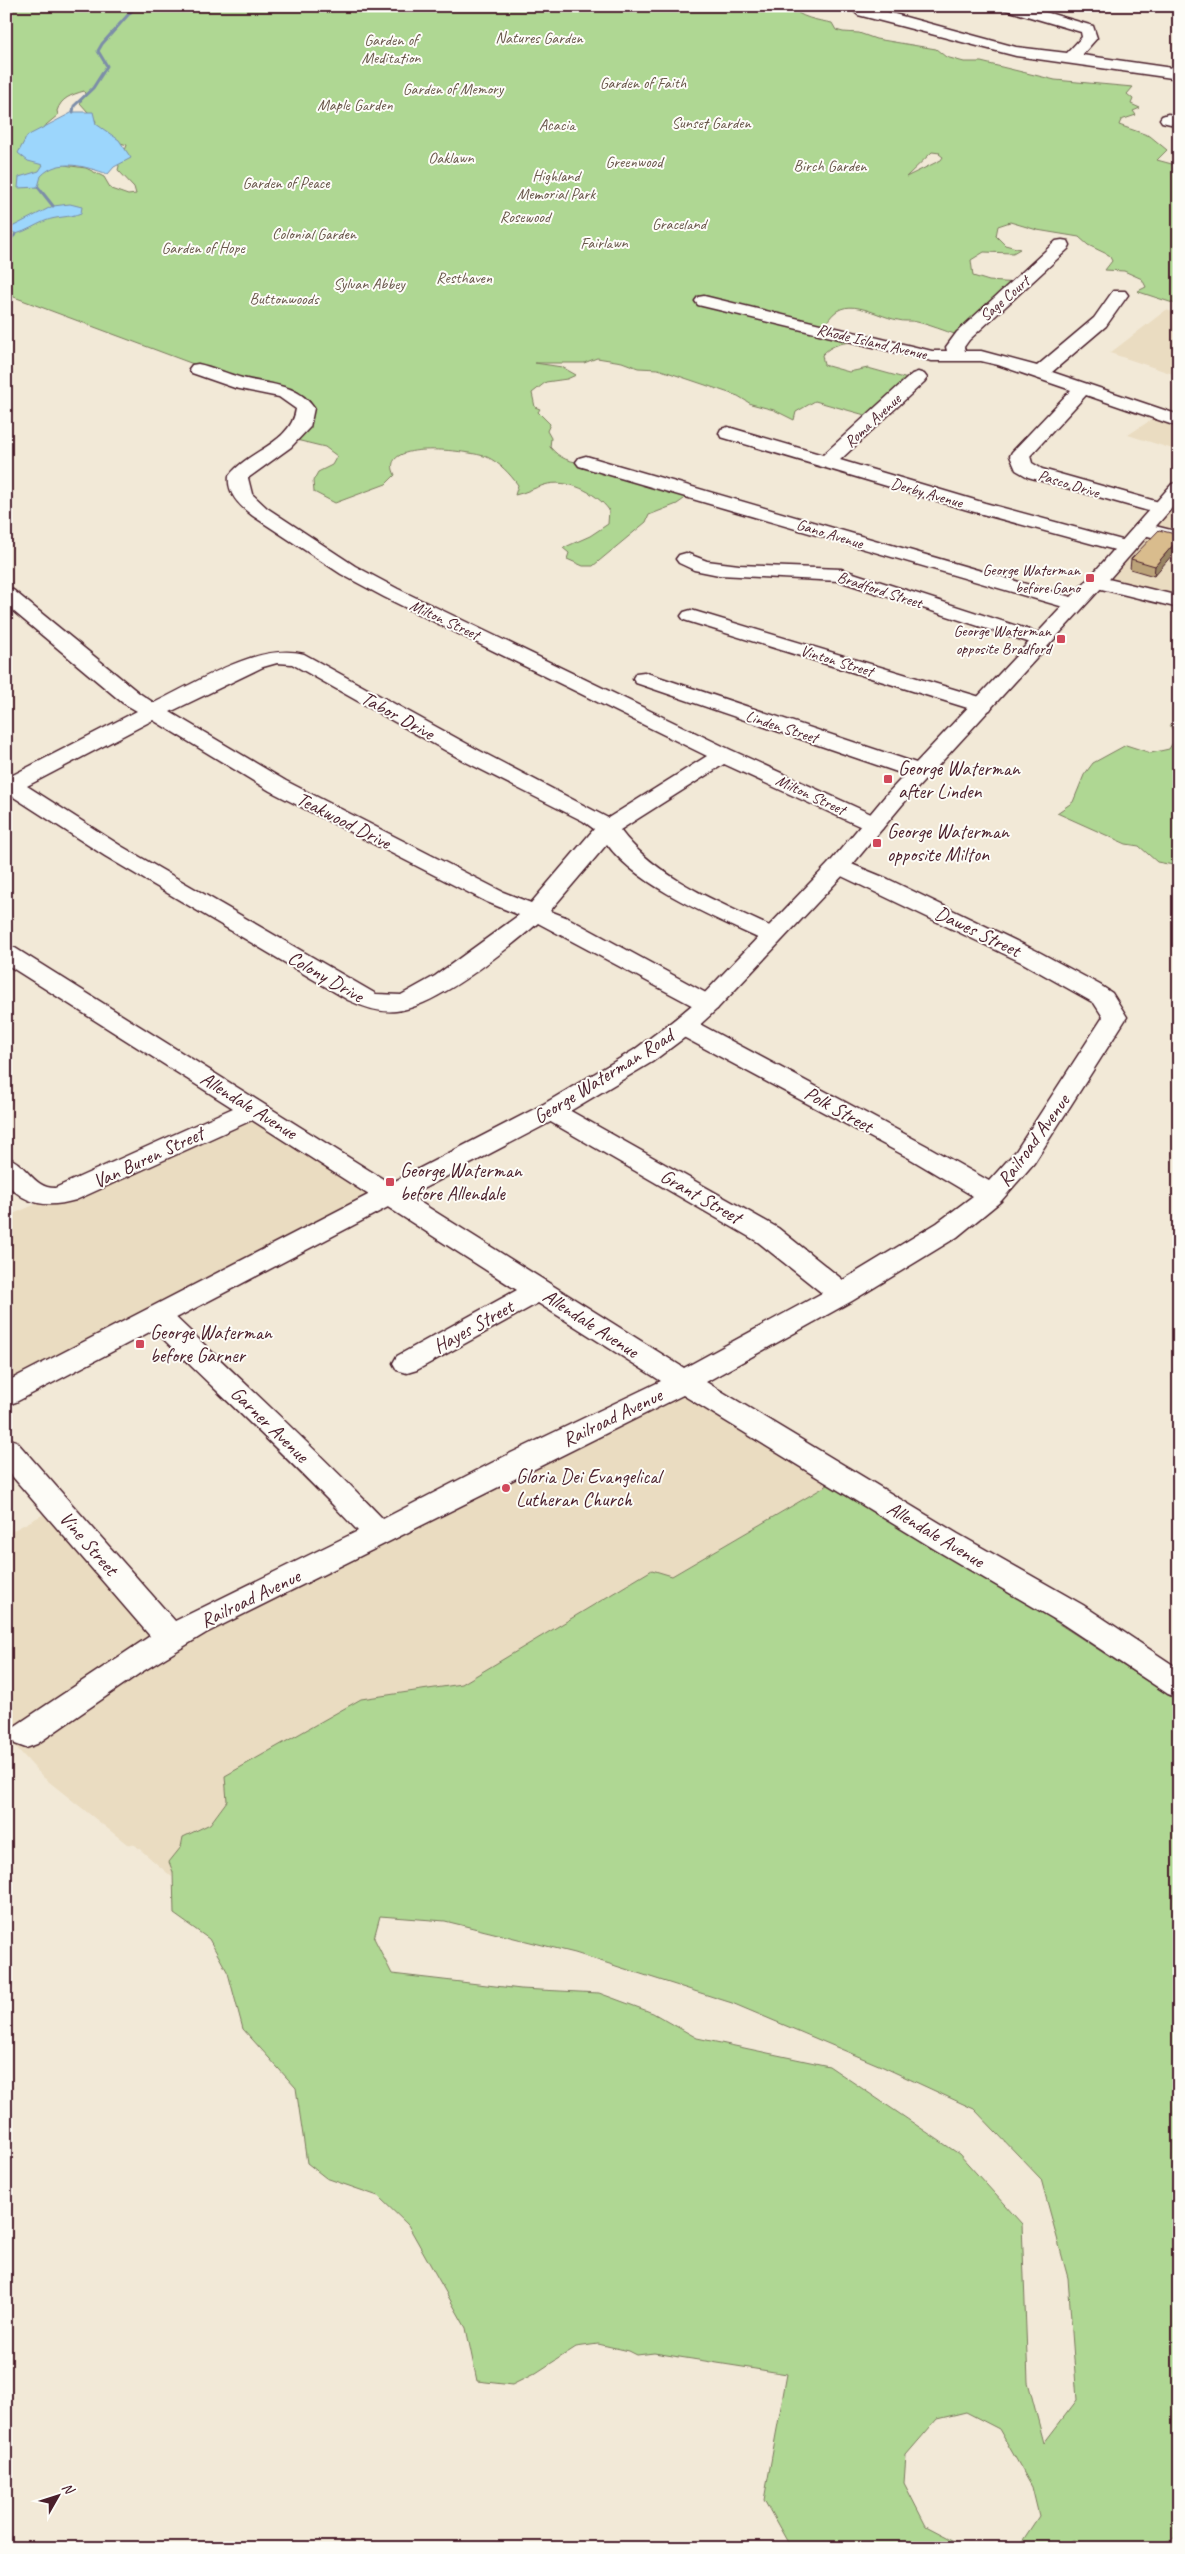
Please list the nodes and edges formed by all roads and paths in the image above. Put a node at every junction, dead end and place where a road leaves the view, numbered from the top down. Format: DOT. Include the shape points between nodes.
graph roads {
  1 [pos="855,6"];
  2 [pos="1008,6"];
  3 [pos="1071,58"];
  4 [pos="1179,74"];
  5 [pos="1062,245"];
  6 [pos="1119,295"];
  7 [pos="704,301"];
  8 [pos="958,356"];
  9 [pos="198,369"];
  10 [pos="1040,373"];
  11 [pos="918,378"];
  12 [pos="1083,388"];
  13 [pos="1179,421"];
  14 [pos="728,434"];
  15 [pos="586,462"];
  16 [pos="826,463"];
  17 [pos="1179,488"];
  18 [pos="1159,508"];
  19 [pos="1143,529"];
  20 [pos="1179,538"];
  21 [pos="1126,547"];
  22 [pos="686,559"];
  23 [pos="1096,582"];
  24 [pos="6,594"];
  25 [pos="1179,602"];
  26 [pos="1074,604"];
  27 [pos="691,616"];
  28 [pos="1041,640"];
  29 [pos="644,678"];
  30 [pos="982,705"];
  31 [pos="153,713"];
  32 [pos="723,754"];
  33 [pos="920,772"];
  34 [pos="8,785"];
  35 [pos="874,824"];
  36 [pos="607,828"];
  37 [pos="839,866"];
  38 [pos="534,914"];
  39 [pos="772,936"];
  40 [pos="6,953"];
  41 [pos="708,1004"];
  42 [pos="1109,1008"];
  43 [pos="684,1026"];
  44 [pos="254,1109"];
  45 [pos="551,1111"];
  46 [pos="6,1166"];
  47 [pos="391,1195"];
  48 [pos="992,1195"];
  49 [pos="539,1290"];
  50 [pos="842,1294"];
  51 [pos="158,1317"];
  52 [pos="406,1363"];
  53 [pos="684,1382"];
  54 [pos="6,1395"];
  55 [pos="6,1449"];
  56 [pos="379,1534"];
  57 [pos="171,1638"];
  58 [pos="1179,1686"];
  59 [pos="26,1735"];
  1 -- 3 [label="street" via="872,14 1016,51"];
  2 -- 3 [label="street" via="1088,29 1090,38"];
  3 -- 4 [label="street"];
  5 -- 8 [label="street, Sage Court" via="963,336 956,347"];
  6 -- 10 [label="street" via="1100,322"];
  7 -- 8 [label="street, Rhode Island Avenue" via="932,356"];
  8 -- 10 [label="street, Rhode Island Avenue" via="981,356"];
  9 -- 32 [label="street, Milton Street" via="241,384 284,392 300,400 305,408 303,423 284,443 239,476 237,484 241,493 260,512 348,570 391,593"];
  10 -- 12 [label="street, Rhode Island Avenue"];
  11 -- 16 [label="street, Roma Avenue"];
  12 -- 13 [label="street, Rhode Island Avenue"];
  12 -- 18 [label="street, Pasco Drive" via="1022,452 1022,466 1035,473"];
  14 -- 16 [label="street, Derby Avenue"];
  15 -- 26 [label="street, Gano Avenue"];
  16 -- 21 [label="street, Derby Avenue"];
  17 -- 18 [label="street, George Waterman Road"];
  18 -- 19 [label="street, George Waterman Road"];
  19 -- 20 [label="street"];
  19 -- 21 [label="street, George Waterman Road"];
  21 -- 23 [label="street, George Waterman Road"];
  22 -- 28 [label="street, Bradford Street" via="715,570 841,575"];
  23 -- 25 [label="street"];
  23 -- 26 [label="street, George Waterman Road"];
  24 -- 31 [label="street, Teakwood Drive"];
  26 -- 28 [label="street, George Waterman Road"];
  27 -- 30 [label="street, Vinton Street"];
  28 -- 30 [label="street, George Waterman Road"];
  29 -- 33 [label="street, Linden Street"];
  30 -- 33 [label="street, George Waterman Road"];
  31 -- 34 [label="street, Tabor Drive"];
  31 -- 36 [label="street, Tabor Drive" via="268,658 297,658 472,756 591,816"];
  31 -- 38 [label="street, Teakwood Drive" via="278,786"];
  32 -- 35 [label="street, Milton Street"];
  32 -- 36 [label="street, Colony Drive"];
  33 -- 35 [label="street, George Waterman Road"];
  34 -- 38 [label="street, Colony Drive" via="113,851 371,1002 407,1002 426,993 510,935"];
  35 -- 37 [label="street, George Waterman Road"];
  36 -- 38 [label="street, Colony Drive"];
  36 -- 39 [label="street, Tabor Drive" via="623,850 663,880"];
  37 -- 39 [label="street, George Waterman Road"];
  37 -- 42 [label="street, Dawes Street" via="1030,957 1091,990 1103,998"];
  38 -- 41 [label="street, Teakwood Drive" via="560,923"];
  39 -- 41 [label="street, George Waterman Road"];
  40 -- 44 [label="street, Allendale Avenue"];
  41 -- 43 [label="street, George Waterman Road"];
  42 -- 48 [label="street, Railroad Avenue" via="1115,1018 1110,1026 1025,1158"];
  43 -- 45 [label="street, George Waterman Road" via="624,1068"];
  43 -- 48 [label="street, Polk Street"];
  44 -- 46 [label="street, Van Buren Street" via="54,1198 31,1193"];
  44 -- 47 [label="street, Allendale Avenue"];
  45 -- 47 [label="street, George Waterman Road"];
  45 -- 50 [label="street, Grant Street" via="719,1204 768,1236"];
  47 -- 49 [label="street, Allendale Avenue"];
  47 -- 51 [label="street, George Waterman Road"];
  48 -- 50 [label="street, Railroad Avenue" via="947,1230"];
  49 -- 52 [label="street, Hayes Street"];
  49 -- 53 [label="street, Allendale Avenue"];
  50 -- 53 [label="street, Railroad Avenue"];
  51 -- 54 [label="street, George Waterman Road"];
  51 -- 56 [label="street, Garner Avenue" via="321,1473"];
  53 -- 56 [label="street, Railroad Avenue"];
  53 -- 58 [label="street, Allendale Avenue" via="1072,1614"];
  55 -- 57 [label="street, Vine Street"];
  56 -- 57 [label="street, Railroad Avenue"];
  57 -- 59 [label="street, Railroad Avenue"];
}
